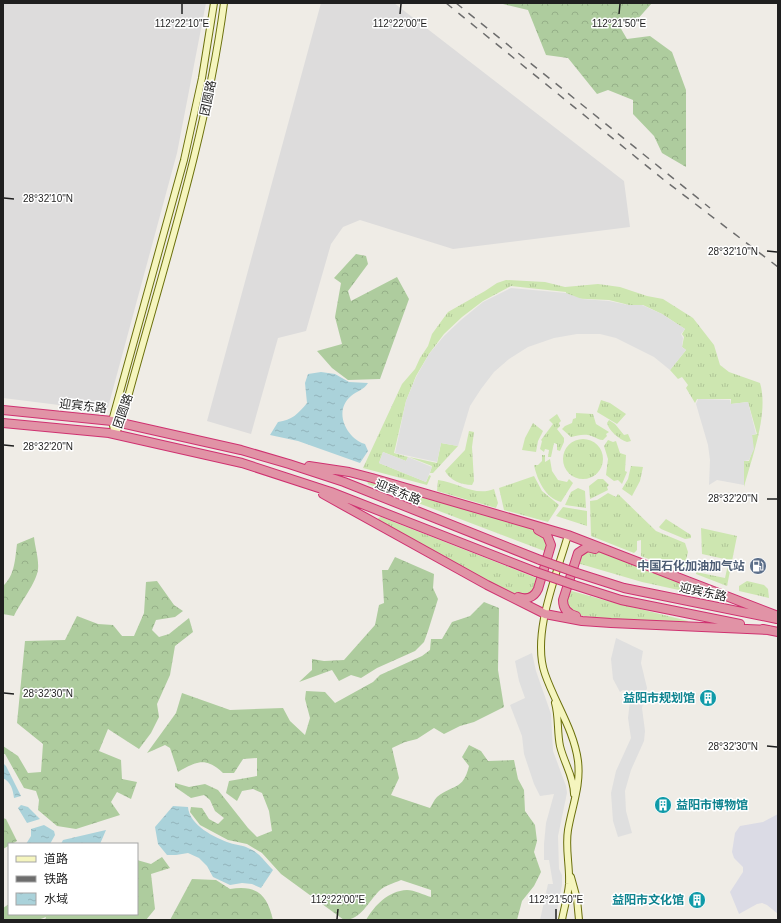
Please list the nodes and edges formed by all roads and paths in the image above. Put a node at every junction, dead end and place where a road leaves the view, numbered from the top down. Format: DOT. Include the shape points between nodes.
graph roads {
  1 [pos="214,3"];
  2 [pos="224,3"];
  3 [pos="3,410"];
  4 [pos="112,421"];
  5 [pos="3,423"];
  6 [pos="122,423"];
  7 [pos="115,434"];
  8 [pos="289,464"];
  9 [pos="303,483"];
  10 [pos="514,519"];
  11 [pos="568,535"];
  12 [pos="631,559"];
  13 [pos="487,585"];
  14 [pos="545,614"];
  15 [pos="778,616"];
  16 [pos="778,620"];
  17 [pos="611,623"];
  18 [pos="769,630"];
  19 [pos="778,632"];
  20 [pos="551,686"];
  21 [pos="575,802"];
  22 [pos="568,870"];
  23 [pos="562,920"];
  24 [pos="579,920"];
  1 -- 4 [label="street, 团圆路" via="202,78 184,160"];
  2 -- 6 [label="street, 团圆路" via="219,44 193,163"];
  3 -- 4 [label="highway, 迎宾东路"];
  4 -- 6 [label="highway, 迎宾东路"];
  4 -- 7 [label="street, 团圆路"];
  5 -- 7 [label="highway, 迎宾东路"];
  6 -- 7 [label="street, 团圆路"];
  6 -- 8 [label="highway, 迎宾东路" via="241,450"];
  7 -- 9 [label="highway, 迎宾东路" via="242,463"];
  8 -- 10 [label="highway" via="349,472"];
  8 -- 16 [label="highway, 迎宾东路, bridge" via="344,482 540,560 624,588"];
  9 -- 13 [label="highway"];
  9 -- 18 [label="highway, 迎宾东路, bridge" via="574,585 622,600"];
  10 -- 11 [label="highway"];
  10 -- 13 [label="highway" via="544,532 550,540 551,545 536,593 524,599"];
  11 -- 12 [label="highway"];
  11 -- 14 [label="street"];
  12 -- 15 [label="highway"];
  12 -- 17 [label="highway" via="587,547 576,556 563,600 565,609 573,616"];
  13 -- 14 [label="highway"];
  14 -- 17 [label="highway"];
  14 -- 20 [label="street" via="541,631 541,656"];
  17 -- 18 [label="highway"];
  18 -- 19 [label="highway, 迎宾东路"];
  20 -- 21 [label="street" via="559,719 559,744 573,780"];
  20 -- 21 [label="street" via="576,749 579,782"];
  21 -- 22 [label="street" via="566,849"];
  22 -- 23 [label="street" via="569,884"];
  22 -- 24 [label="street" via="577,899"];
}
